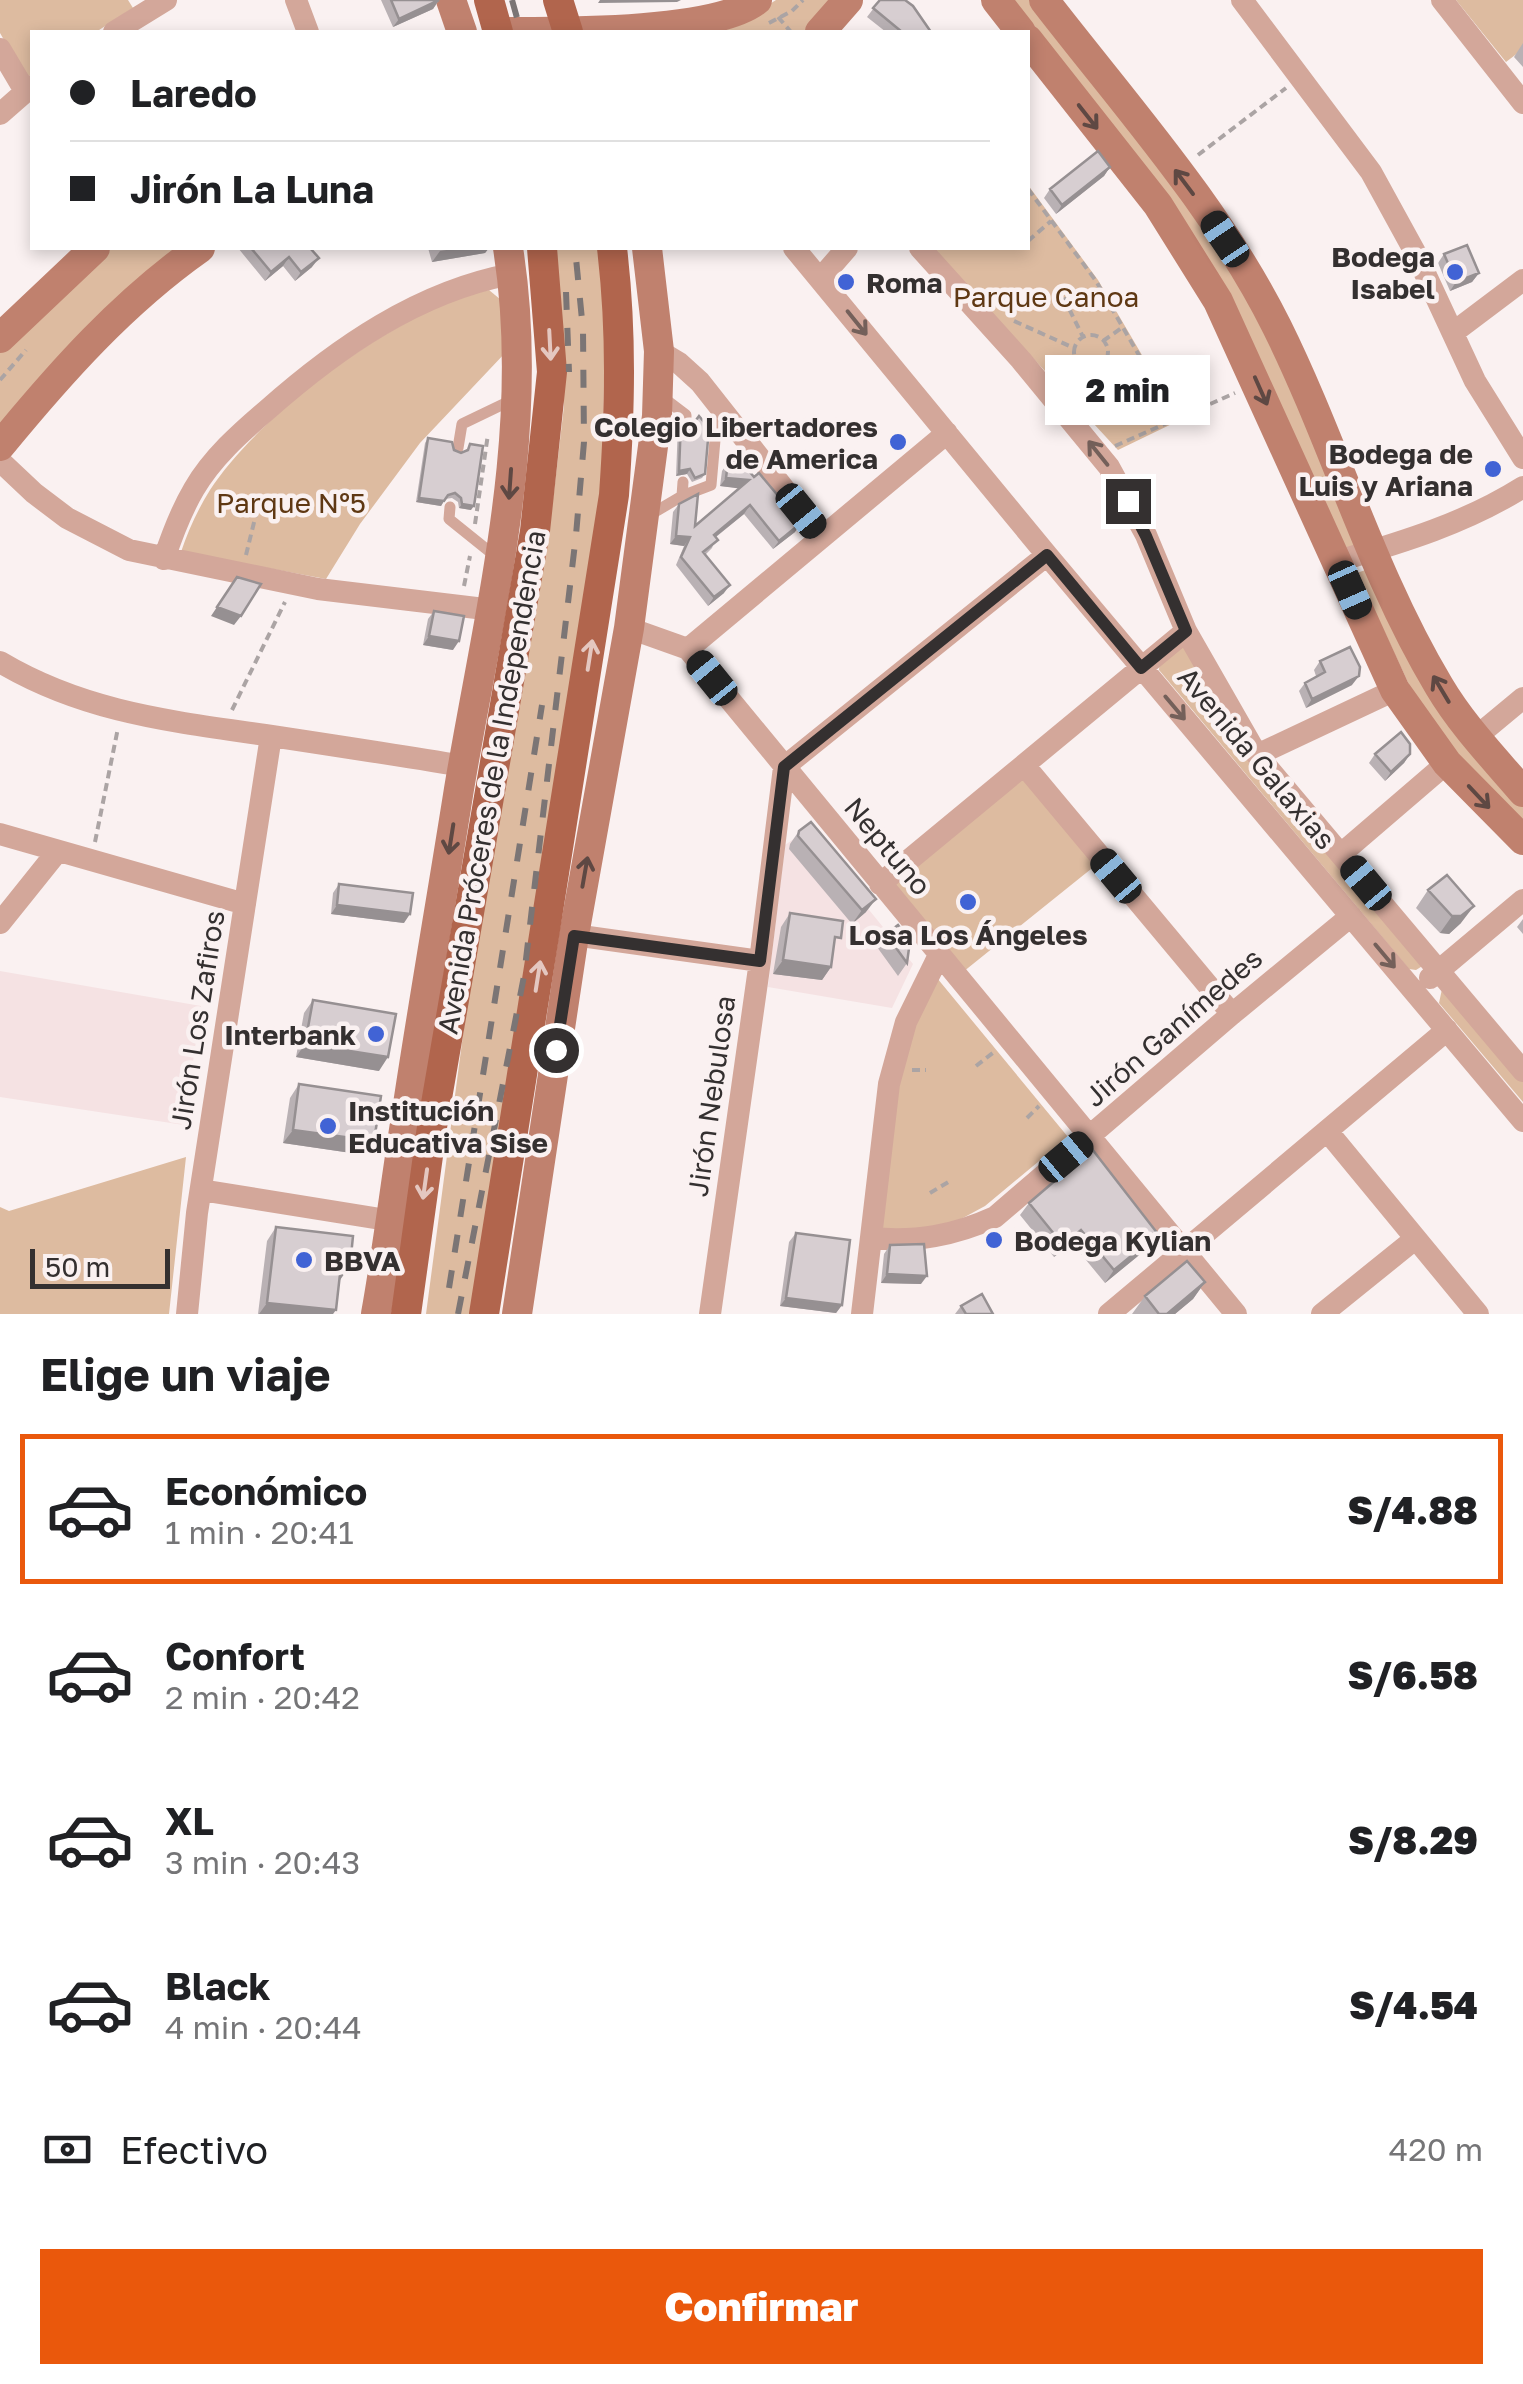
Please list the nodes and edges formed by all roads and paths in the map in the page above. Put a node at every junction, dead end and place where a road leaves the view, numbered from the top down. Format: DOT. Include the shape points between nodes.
graph roads {
  1 [pos="296,0"];
  2 [pos="452,0"];
  3 [pos="489,0"];
  4 [pos="558,0"];
  5 [pos="596,0"];
  6 [pos="803,0"];
  7 [pos="848,0"];
  8 [pos="996,0"];
  9 [pos="1044,0"];
  10 [pos="1242,0"];
  11 [pos="1442,0"];
  12 [pos="152,3"];
  13 [pos="760,13"];
  14 [pos="117,30"];
  15 [pos="307,30"];
  16 [pos="461,30"];
  17 [pos="498,30"];
  18 [pos="567,30"];
  19 [pos="608,30"];
  20 [pos="619,30"];
  21 [pos="822,30"];
  22 [pos="1016,30"];
  23 [pos="0,48"];
  24 [pos="1030,50"];
  25 [pos="1302,76"];
  26 [pos="29,89"];
  27 [pos="1523,103"];
  28 [pos="0,114"];
  29 [pos="1176,172"];
  30 [pos="1030,192"];
  31 [pos="1051,221"];
  32 [pos="1030,238"];
  33 [pos="93,250"];
  34 [pos="198,250"];
  35 [pos="542,250"];
  36 [pos="612,250"];
  37 [pos="647,250"];
  38 [pos="796,250"];
  39 [pos="845,250"];
  40 [pos="922,250"];
  41 [pos="510,261"];
  42 [pos="820,278"];
  43 [pos="1523,280"];
  44 [pos="1058,286"];
  45 [pos="1010,319"];
  46 [pos="1123,327"];
  47 [pos="1454,332"];
  48 [pos="1083,337"];
  49 [pos="0,338"];
  50 [pos="1104,342"];
  51 [pos="1074,348"];
  52 [pos="659,351"];
  53 [pos="1104,362"];
  54 [pos="1078,363"];
  55 [pos="1059,378"];
  56 [pos="1257,383"];
  57 [pos="658,394"];
  58 [pos="516,398"];
  59 [pos="718,406"];
  60 [pos="686,420"];
  61 [pos="1174,420"];
  62 [pos="490,425"];
  63 [pos="948,433"];
  64 [pos="0,446"];
  65 [pos="458,448"];
  66 [pos="1098,454"];
  67 [pos="1523,458"];
  68 [pos="0,461"];
  69 [pos="1523,486"];
  70 [pos="259,502"];
  71 [pos="450,507"];
  72 [pos="644,518"];
  73 [pos="475,524"];
  74 [pos="822,537"];
  75 [pos="1374,550"];
  76 [pos="1047,555"];
  77 [pos="470,556"];
  78 [pos="164,559"];
  79 [pos="245,560"];
  80 [pos="500,561"];
  81 [pos="1338,561"];
  82 [pos="294,584"];
  83 [pos="462,594"];
  84 [pos="492,610"];
  85 [pos="629,628"];
  86 [pos="1186,631"];
  87 [pos="688,648"];
  88 [pos="0,662"];
  89 [pos="1141,668"];
  90 [pos="1395,690"];
  91 [pos="1523,698"];
  92 [pos="122,711"];
  93 [pos="224,729"];
  94 [pos="270,736"];
  95 [pos="1476,737"];
  96 [pos="1257,755"];
  97 [pos="1447,763"];
  98 [pos="1024,765"];
  99 [pos="463,766"];
  100 [pos="784,767"];
  101 [pos="1523,792"];
  102 [pos="0,834"];
  103 [pos="1523,840"];
  104 [pos="57,852"];
  105 [pos="1341,854"];
  106 [pos="91,861"];
  107 [pos="880,884"];
  108 [pos="1523,900"];
  109 [pos="246,904"];
  110 [pos="1351,916"];
  111 [pos="0,923"];
  112 [pos="574,936"];
  113 [pos="940,955"];
  114 [pos="760,961"];
  115 [pos="1438,971"];
  116 [pos="1414,990"];
  117 [pos="1232,1014"];
  118 [pos="1447,1030"];
  119 [pos="1523,1071"];
  120 [pos="1523,1121"];
  121 [pos="1328,1132"];
  122 [pos="1090,1137"];
  123 [pos="950,1181"];
  124 [pos="202,1190"];
  125 [pos="930,1193"];
  126 [pos="393,1221"];
  127 [pos="871,1238"];
  128 [pos="1415,1240"];
  129 [pos="1185,1253"];
  130 [pos="187,1314"];
  131 [pos="376,1314"];
  132 [pos="406,1314"];
  133 [pos="484,1314"];
  134 [pos="517,1314"];
  135 [pos="710,1314"];
  136 [pos="862,1314"];
  137 [pos="1109,1314"];
  138 [pos="1236,1314"];
  139 [pos="1322,1314"];
  140 [pos="1478,1314"];
  1 -- 15 [label="street"];
  2 -- 16 [label="main road"];
  3 -- 17 [label="main road"];
  4 -- 18 [label="main road"];
  5 -- 19 [label="main road"];
  6 -- 13 [label="path" via="792,11"];
  7 -- 21 [label="main road"];
  8 -- 22 [label="main road"];
  9 -- 29 [label="main road"];
  10 -- 25 [label="street"];
  11 -- 27 [label="street"];
  12 -- 14 [label="street"];
  13 -- 20 [label="main road" via="746,9"];
  23 -- 26 [label="street"];
  24 -- 56 [label="main road, one-way" via="1158,206 1218,302"];
  25 -- 29 [label="path"];
  25 -- 47 [label="street" via="1371,172"];
  26 -- 28 [label="street"];
  75 -- 29 [label="main road, one-way" via="1277,327 1244,267"];
  30 -- 31 [label="path"];
  31 -- 32 [label="path"];
  31 -- 46 [label="path"];
  33 -- 49 [label="main road"];
  34 -- 64 [label="main road" via="103,328"];
  35 -- 132 [label="main road, Avenida Próceres de la Independencia, one-way" via="552,372 535,531"];
  133 -- 36 [label="main road, one-way" via="614,495 621,318"];
  37 -- 52 [label="main road"];
  38 -- 42 [label="street, Avenida Galaxias"];
  39 -- 42 [label="street"];
  66 -- 40 [label="street, Avenida Galaxias, one-way"];
  41 -- 58 [label="main road, Avenida Próceres de la Independencia"];
  41 -- 78 [label="street" via="346,347 307,376 216,460 182,511"];
  42 -- 63 [label="street, Avenida Galaxias, one-way"];
  43 -- 47 [label="street"];
  44 -- 48 [label="path"];
  45 -- 51 [label="path"];
  46 -- 50 [label="path"];
  46 -- 61 [label="path"];
  47 -- 67 [label="street" via="1475,382"];
  48 -- 50 [label="path"];
  48 -- 51 [label="path"];
  50 -- 53 [label="path"];
  51 -- 54 [label="path"];
  52 -- 57 [label="main road"];
  52 -- 59 [label="street" via="700,382"];
  53 -- 54 [label="path" via="1093,369"];
  53 -- 61 [label="path"];
  54 -- 55 [label="path"];
  56 -- 61 [label="path"];
  56 -- 81 [label="main road, one-way"];
  57 -- 60 [label="lane"];
  57 -- 72 [label="main road"];
  58 -- 65 [label="lane" via="462,424"];
  58 -- 80 [label="main road, Avenida Próceres de la Independencia, one-way"];
  59 -- 72 [label="lane" via="711,485 682,489"];
  59 -- 74 [label="street"];
  61 -- 66 [label="path"];
  62 -- 73 [label="path"];
  63 -- 74 [label="street"];
  63 -- 76 [label="street, Avenida Galaxias"];
  66 -- 86 [label="street, Avenida Galaxias" via="1146,536"];
  68 -- 78 [label="street" via="82,527"];
  69 -- 75 [label="street" via="1454,524"];
  70 -- 79 [label="path"];
  71 -- 80 [label="lane" via="449,518"];
  72 -- 85 [label="main road"];
  74 -- 87 [label="street"];
  75 -- 81 [label="street"];
  95 -- 75 [label="main road, one-way" via="1417,647"];
  76 -- 89 [label="street, Avenida Galaxias"];
  76 -- 100 [label="street"];
  77 -- 83 [label="path"];
  78 -- 82 [label="street"];
  80 -- 84 [label="main road, Avenida Próceres de la Independencia"];
  81 -- 90 [label="main road"];
  82 -- 84 [label="street"];
  82 -- 93 [label="path"];
  84 -- 99 [label="main road, Avenida Próceres de la Independencia"];
  85 -- 87 [label="street"];
  112 -- 85 [label="main road, one-way"];
  86 -- 89 [label="street"];
  86 -- 96 [label="street, Avenida Galaxias"];
  87 -- 100 [label="street, Neptuno"];
  88 -- 92 [label="street" via="62,695"];
  89 -- 98 [label="street"];
  89 -- 110 [label="street, Avenida Galaxias, one-way"];
  90 -- 96 [label="street"];
  90 -- 97 [label="main road"];
  91 -- 95 [label="street"];
  92 -- 93 [label="street"];
  92 -- 106 [label="path"];
  93 -- 94 [label="street"];
  94 -- 99 [label="street"];
  94 -- 109 [label="street, Jirón Los Zafiros"];
  95 -- 101 [label="main road"];
  96 -- 105 [label="street, Avenida Galaxias"];
  97 -- 103 [label="main road, one-way"];
  97 -- 105 [label="street"];
  98 -- 107 [label="street"];
  98 -- 117 [label="street"];
  99 -- 126 [label="main road, Avenida Próceres de la Independencia, one-way"];
  100 -- 107 [label="street, Neptuno"];
  100 -- 114 [label="street, Jirón Nebulosa"];
  102 -- 104 [label="street"];
  104 -- 106 [label="street"];
  104 -- 111 [label="street"];
  105 -- 115 [label="street, Avenida Galaxias"];
  106 -- 109 [label="street"];
  107 -- 113 [label="street, Neptuno"];
  108 -- 115 [label="street"];
  109 -- 124 [label="street, Jirón Los Zafiros"];
  110 -- 116 [label="street, Avenida Galaxias, one-way"];
  110 -- 117 [label="street, Jirón Ganímedes"];
  112 -- 114 [label="street"];
  112 -- 134 [label="main road"];
  113 -- 122 [label="street, Neptuno"];
  113 -- 127 [label="street" via="896,1052"];
  114 -- 135 [label="street, Jirón Nebulosa"];
  115 -- 116 [label="street"];
  115 -- 119 [label="street, Avenida Galaxias"];
  116 -- 118 [label="street, Avenida Galaxias"];
  117 -- 122 [label="street, Jirón Ganímedes"];
  118 -- 120 [label="street, Avenida Galaxias"];
  118 -- 121 [label="street"];
  121 -- 128 [label="street"];
  121 -- 129 [label="street"];
  122 -- 127 [label="street, Jirón Ganímedes" via="995,1217 933,1238"];
  122 -- 129 [label="street, Neptuno"];
  123 -- 125 [label="path"];
  124 -- 126 [label="street"];
  124 -- 130 [label="street, Jirón Los Zafiros"];
  126 -- 131 [label="main road, Avenida Próceres de la Independencia"];
  127 -- 136 [label="street"];
  128 -- 139 [label="street"];
  128 -- 140 [label="street"];
  129 -- 137 [label="street"];
  129 -- 138 [label="street, Neptuno"];
}
